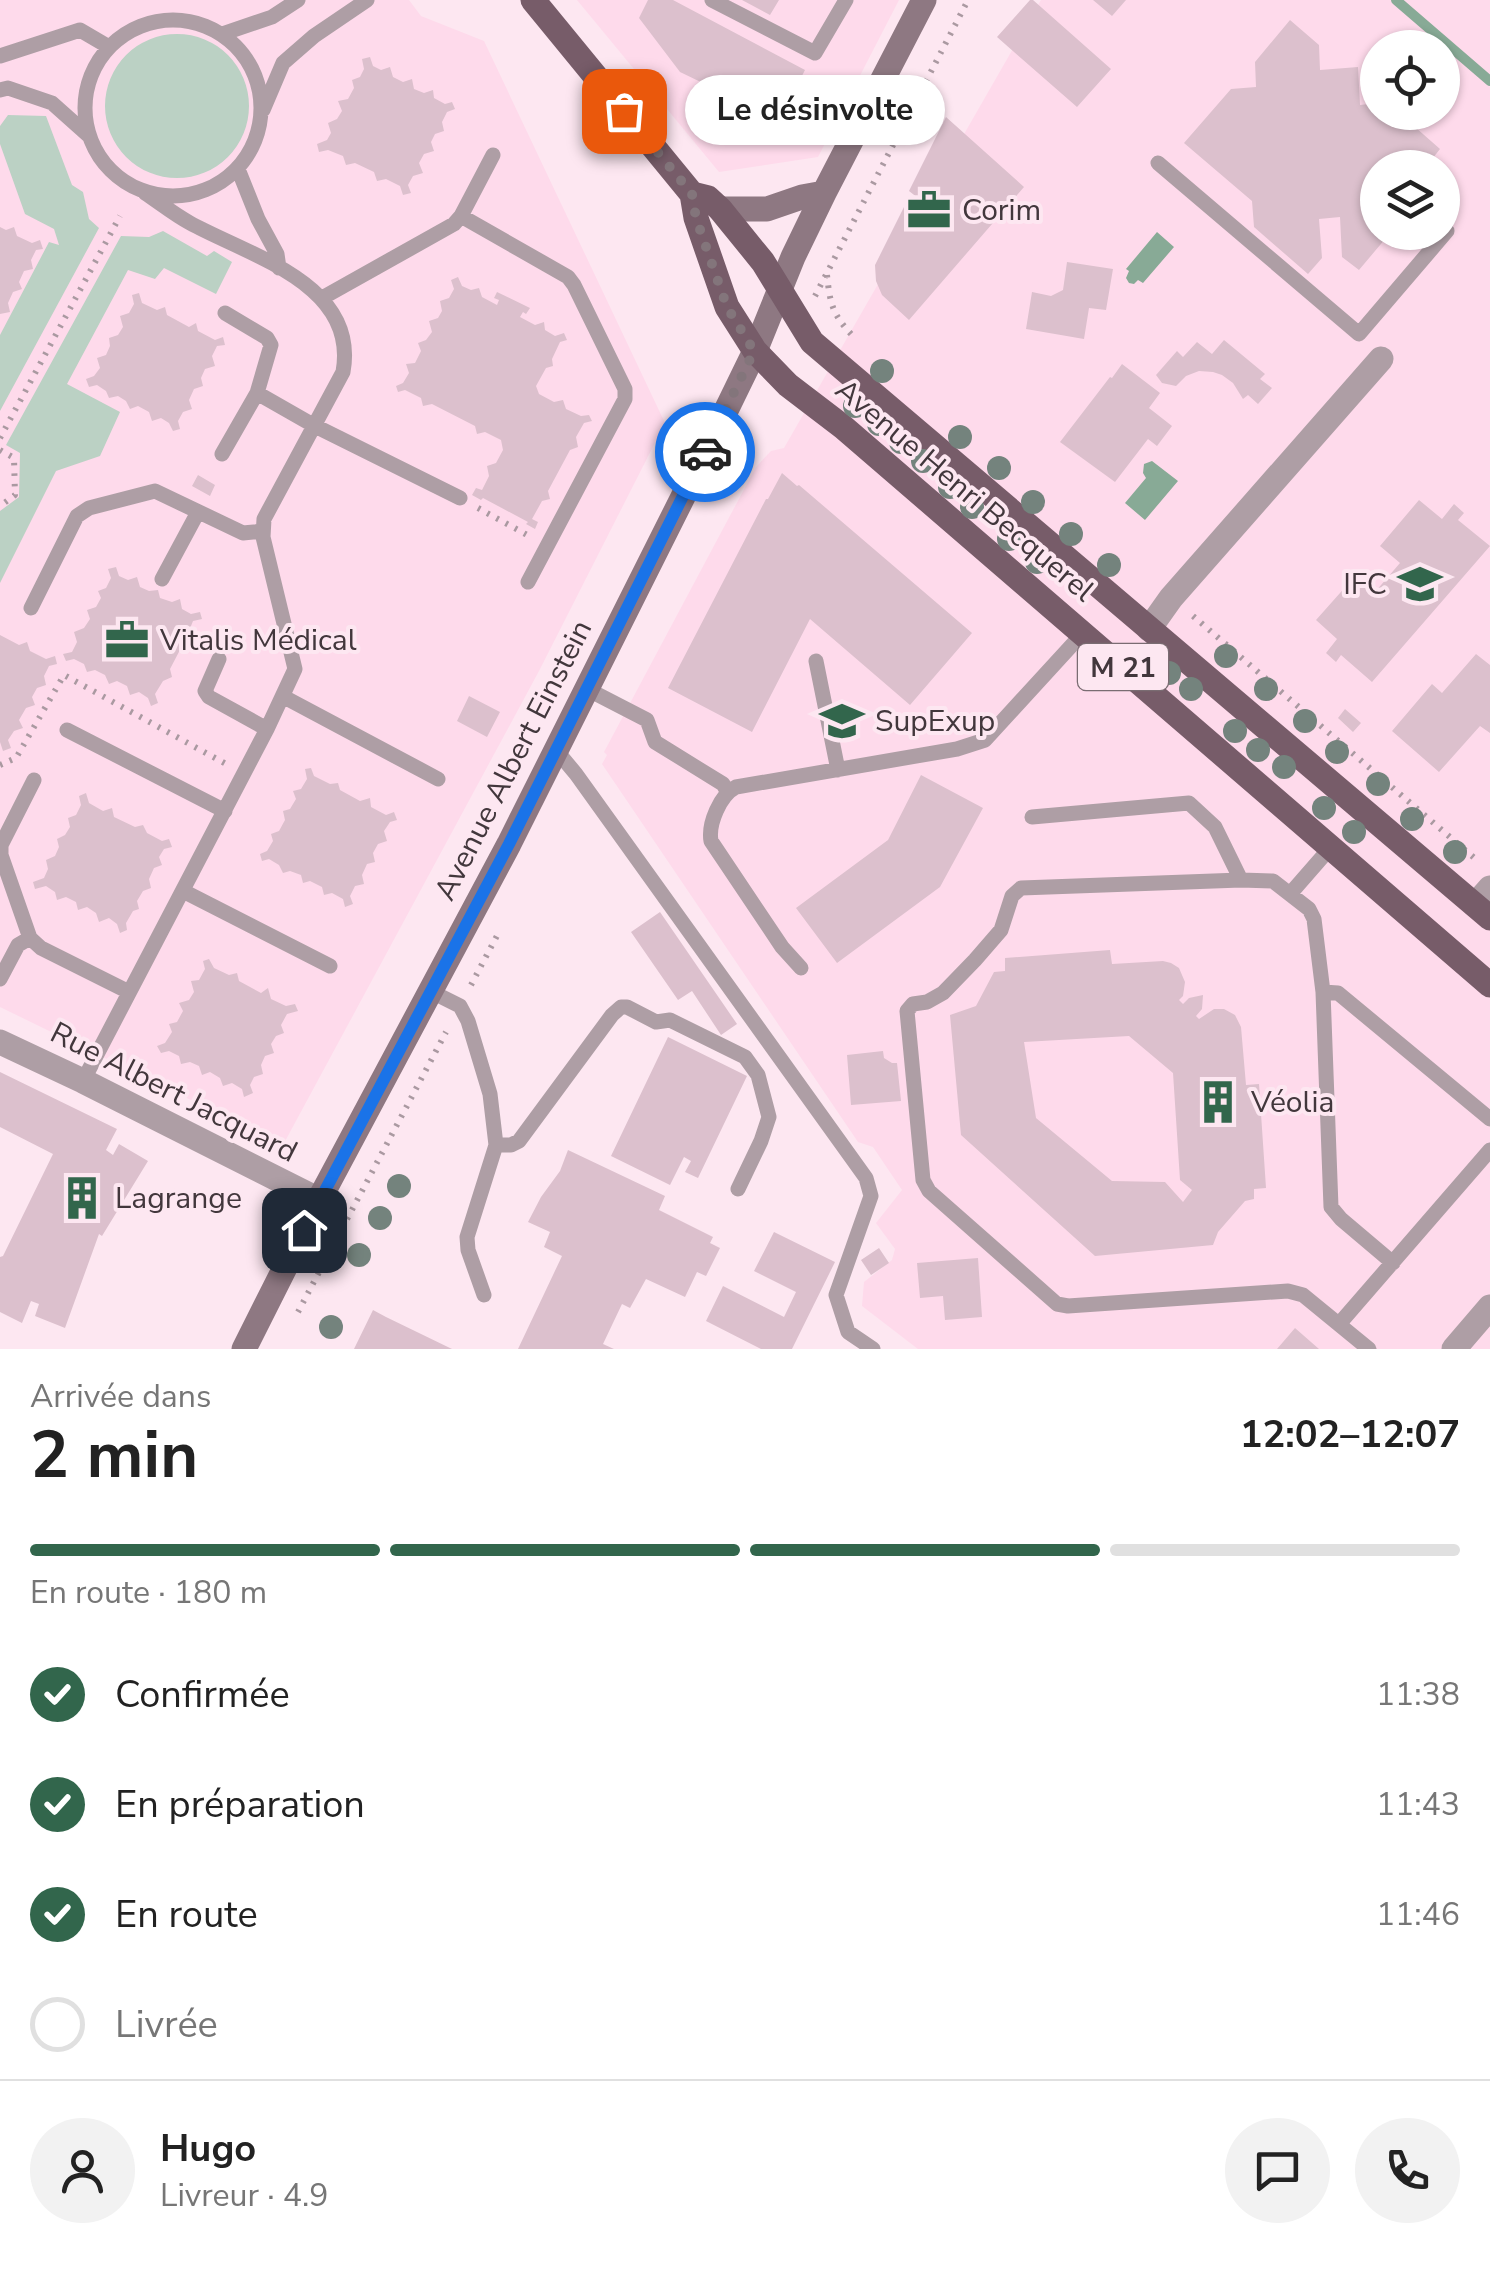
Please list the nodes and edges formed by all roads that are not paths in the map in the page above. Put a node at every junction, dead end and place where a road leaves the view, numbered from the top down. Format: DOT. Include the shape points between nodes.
graph roads {
  1 [pos="298,0"];
  2 [pos="367,0"];
  3 [pos="533,0"];
  4 [pos="712,0"];
  5 [pos="846,0"];
  6 [pos="924,0"];
  7 [pos="222,34"];
  8 [pos="109,47"];
  9 [pos="0,56"];
  10 [pos="0,90"];
  11 [pos="262,113"];
  12 [pos="88,136"];
  13 [pos="494,155"];
  14 [pos="1158,163"];
  15 [pos="238,169"];
  16 [pos="146,193"];
  17 [pos="824,193"];
  18 [pos="692,194"];
  19 [pos="720,209"];
  20 [pos="461,216"];
  21 [pos="1431,250"];
  22 [pos="280,268"];
  23 [pos="779,290"];
  24 [pos="322,298"];
  25 [pos="225,314"];
  26 [pos="754,351"];
  27 [pos="1381,359"];
  28 [pos="257,393"];
  29 [pos="313,425"];
  30 [pos="222,454"];
  31 [pos="460,498"];
  32 [pos="198,512"];
  33 [pos="263,530"];
  34 [pos="162,578"];
  35 [pos="528,582"];
  36 [pos="31,608"];
  37 [pos="1149,629"];
  38 [pos="1083,633"];
  39 [pos="219,658"];
  40 [pos="816,661"];
  41 [pos="586,688"];
  42 [pos="284,696"];
  43 [pos="267,729"];
  44 [pos="67,730"];
  45 [pos="556,750"];
  46 [pos="838,770"];
  47 [pos="34,780"];
  48 [pos="438,780"];
  49 [pos="727,792"];
  50 [pos="224,811"];
  51 [pos="1032,817"];
  52 [pos="1331,847"];
  53 [pos="1242,880"];
  54 [pos="182,891"];
  55 [pos="1290,894"];
  56 [pos="1485,904"];
  57 [pos="30,938"];
  58 [pos="330,966"];
  59 [pos="801,968"];
  60 [pos="0,979"];
  61 [pos="1490,985"];
  62 [pos="430,990"];
  63 [pos="129,992"];
  64 [pos="1323,992"];
  65 [pos="0,1042"];
  66 [pos="83,1081"];
  67 [pos="1490,1118"];
  68 [pos="496,1144"];
  69 [pos="1490,1150"];
  70 [pos="738,1188"];
  71 [pos="318,1200"];
  72 [pos="1393,1263"];
  73 [pos="484,1295"];
  74 [pos="1490,1307"];
  75 [pos="1340,1323"];
  76 [pos="244,1349"];
  77 [pos="873,1349"];
  78 [pos="1369,1349"];
  79 [pos="1454,1349"];
  1 -- 7 [label="lane"];
  2 -- 11 [label="lane" via="283,63"];
  3 -- 18 [label="main road, Avenue Henri Becquerel / M 21"];
  4 -- 5 [label="lane" via="815,53"];
  6 -- 17 [label="main road, Avenue Albert Einstein"];
  7 -- 8 [label="lane" via="202,24 156,21"];
  7 -- 11 [label="lane" via="245,56"];
  8 -- 9 [label="lane" via="80,30"];
  8 -- 12 [label="lane" via="86,88"];
  10 -- 12 [label="lane" via="52,103"];
  11 -- 15 [label="lane" via="255,144"];
  12 -- 16 [label="lane" via="121,180"];
  13 -- 20 [label="lane"];
  14 -- 21 [label="lane" via="1359,334"];
  15 -- 16 [label="lane" via="195,194"];
  15 -- 22 [label="lane"];
  16 -- 22 [label="lane" via="187,222"];
  17 -- 19 [label="main road" via="767,209"];
  17 -- 23 [label="main road, Avenue Albert Einstein"];
  18 -- 19 [label="main road, Avenue Henri Becquerel / M 21"];
  18 -- 26 [label="main road, Avenue Henri Becquerel / M 21" via="727,307"];
  19 -- 23 [label="main road, Avenue Henri Becquerel / M 21"];
  20 -- 24 [label="lane"];
  20 -- 35 [label="lane" via="568,277 626,389"];
  22 -- 24 [label="lane"];
  23 -- 26 [label="main road, Avenue Albert Einstein"];
  23 -- 37 [label="main road, Avenue Henri Becquerel / M 21" via="812,342"];
  24 -- 29 [label="lane" via="342,331 346,358"];
  25 -- 28 [label="lane" via="271,344"];
  26 -- 38 [label="main road, Avenue Henri Becquerel / M 21"];
  26 -- 41 [label="main road, Avenue Albert Einstein"];
  27 -- 37 [label="street"];
  28 -- 29 [label="lane"];
  28 -- 30 [label="lane"];
  29 -- 31 [label="lane"];
  29 -- 33 [label="lane"];
  32 -- 33 [label="lane" via="242,533"];
  32 -- 34 [label="lane"];
  32 -- 36 [label="lane" via="154,491 88,508 77,516"];
  33 -- 42 [label="lane" via="295,669"];
  37 -- 56 [label="main road, Avenue Henri Becquerel / M 21"];
  38 -- 46 [label="lane" via="985,740"];
  38 -- 52 [label="main road, Avenue Henri Becquerel / M 21"];
  39 -- 43 [label="lane" via="204,691"];
  40 -- 46 [label="lane"];
  41 -- 45 [label="main road, Avenue Albert Einstein"];
  41 -- 49 [label="lane" via="647,720 655,742"];
  42 -- 43 [label="lane"];
  42 -- 48 [label="lane"];
  43 -- 50 [label="lane"];
  44 -- 50 [label="lane"];
  45 -- 62 [label="main road, Avenue Albert Einstein"];
  45 -- 77 [label="lane" via="866,1178 870,1196 836,1295 848,1332"];
  46 -- 49 [label="lane"];
  47 -- 57 [label="lane" via="1,845"];
  49 -- 59 [label="lane" via="710,841"];
  50 -- 54 [label="lane"];
  51 -- 53 [label="lane" via="1189,804 1215,828"];
  52 -- 55 [label="lane"];
  52 -- 61 [label="main road, Avenue Henri Becquerel / M 21"];
  53 -- 55 [label="lane" via="1273,880"];
  53 -- 75 [label="lane" via="1021,888 1012,896 1002,930 943,992 907,1010 922,1180 1057,1304 1288,1291"];
  54 -- 58 [label="lane"];
  54 -- 63 [label="lane"];
  55 -- 64 [label="lane" via="1314,918"];
  57 -- 60 [label="lane" via="18,945"];
  57 -- 63 [label="lane"];
  62 -- 68 [label="lane" via="460,1006 468,1021 490,1094"];
  62 -- 71 [label="main road, Avenue Albert Einstein"];
  63 -- 66 [label="lane"];
  64 -- 67 [label="lane" via="1338,993"];
  64 -- 72 [label="lane" via="1330,1208"];
  65 -- 66 [label="street, Rue Albert Jacquard"];
  66 -- 71 [label="street, Rue Albert Jacquard"];
  68 -- 70 [label="lane" via="520,1141 612,1015 628,1007 745,1057 758,1074 769,1117"];
  68 -- 73 [label="lane" via="467,1237"];
  69 -- 72 [label="lane"];
  71 -- 76 [label="main road, Avenue Albert Einstein"];
  72 -- 75 [label="lane"];
  74 -- 79 [label="street"];
  75 -- 78 [label="lane"];
}
